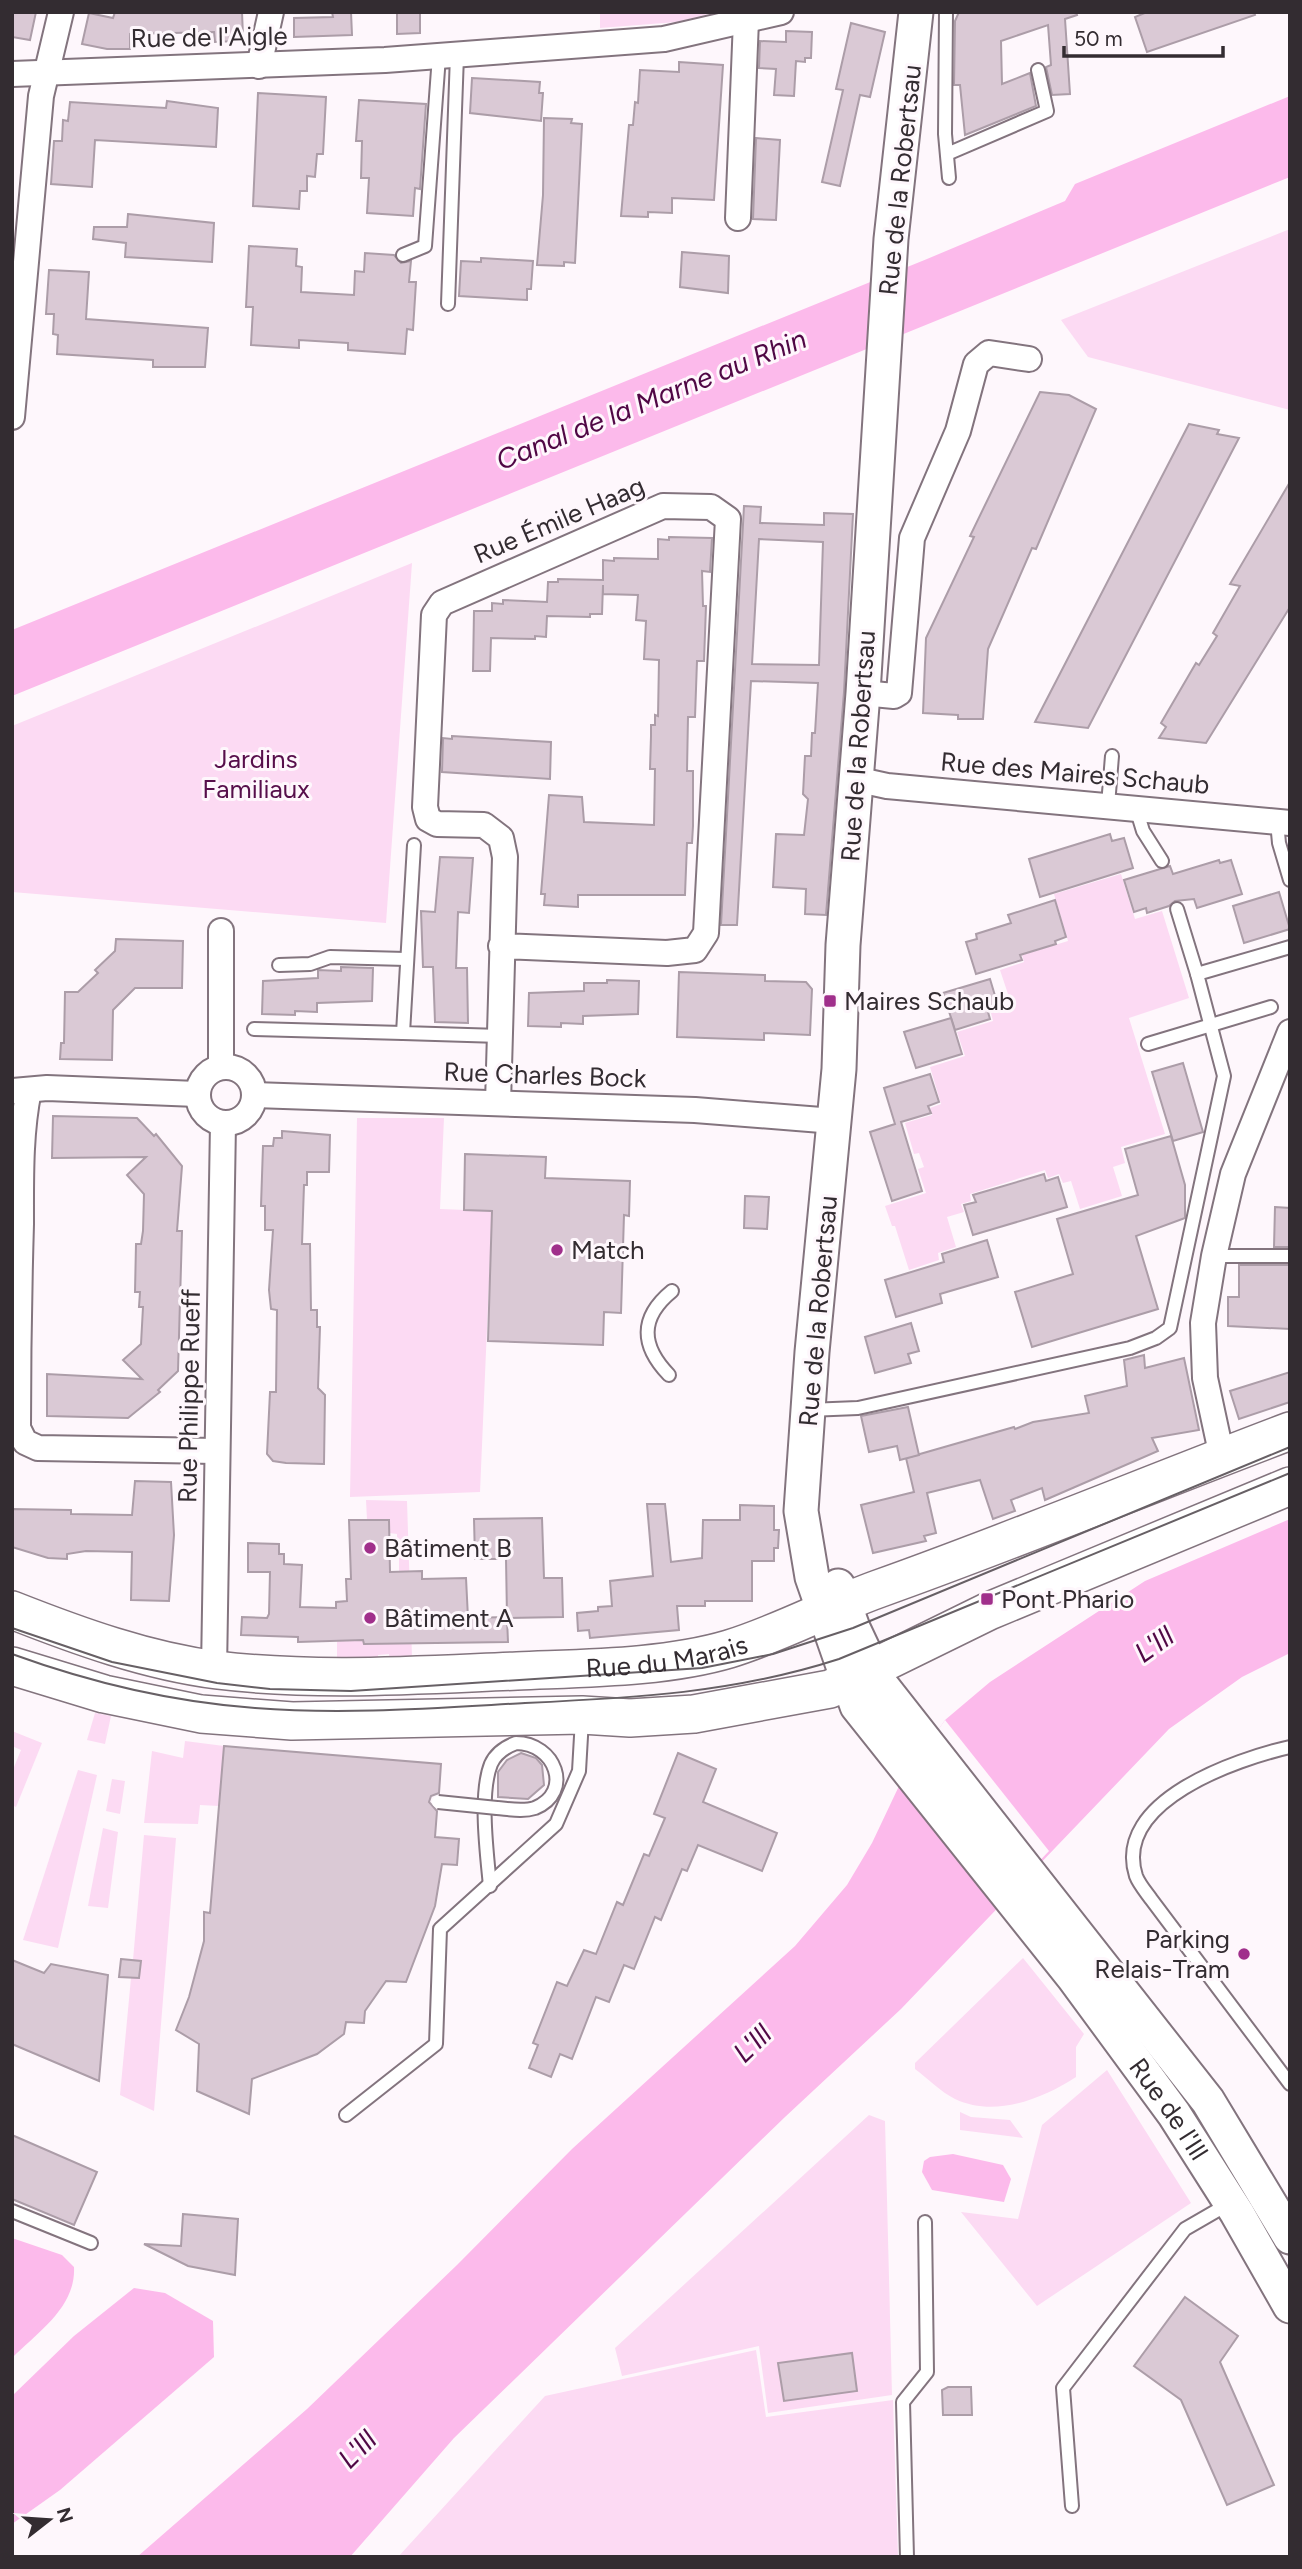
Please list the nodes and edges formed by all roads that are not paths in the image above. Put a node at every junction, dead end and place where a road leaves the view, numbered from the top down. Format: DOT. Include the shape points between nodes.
graph roads {
  1 [pos="61,12"];
  2 [pos="271,12"];
  3 [pos="782,12"];
  4 [pos="916,12"];
  5 [pos="946,12"];
  6 [pos="746,20"];
  7 [pos="448,55"];
  8 [pos="259,66"];
  9 [pos="1038,70"];
  10 [pos="49,72"];
  11 [pos="12,74"];
  12 [pos="947,154"];
  13 [pos="949,178"];
  14 [pos="738,218"];
  15 [pos="403,255"];
  16 [pos="448,303"];
  17 [pos="1029,359"];
  18 [pos="12,417"];
  19 [pos="863,693"];
  20 [pos="1112,756"];
  21 [pos="855,779"];
  22 [pos="1108,805"];
  23 [pos="1136,808"];
  24 [pos="1283,822"];
  25 [pos="414,845"];
  26 [pos="1162,861"];
  27 [pos="1290,880"];
  28 [pos="1177,909"];
  29 [pos="221,931"];
  30 [pos="501,947"];
  31 [pos="1290,947"];
  32 [pos="406,959"];
  33 [pos="279,965"];
  34 [pos="1197,974"];
  35 [pos="1271,1007"];
  36 [pos="1211,1025"];
  37 [pos="254,1028"];
  38 [pos="1290,1032"];
  39 [pos="403,1033"];
  40 [pos="500,1036"];
  41 [pos="1148,1044"];
  42 [pos="221,1066"];
  43 [pos="21,1091"];
  44 [pos="197,1094"];
  45 [pos="254,1095"];
  46 [pos="498,1103"];
  47 [pos="834,1121"];
  48 [pos="223,1123"];
  49 [pos="1214,1256"];
  50 [pos="1290,1256"];
  51 [pos="672,1291"];
  52 [pos="669,1375"];
  53 [pos="808,1410"];
  54 [pos="1290,1431"];
  55 [pos="216,1451"];
  56 [pos="1222,1457"];
  57 [pos="1290,1486"];
  58 [pos="803,1495"];
  59 [pos="12,1610"];
  60 [pos="819,1614"];
  61 [pos="12,1666"];
  62 [pos="214,1670"];
  63 [pos="848,1687"];
  64 [pos="582,1715"];
  65 [pos="1290,1746"];
  66 [pos="438,1802"];
  67 [pos="490,1886"];
  68 [pos="1041,1912"];
  69 [pos="1290,2084"];
  70 [pos="346,2116"];
  71 [pos="1230,2202"];
  72 [pos="12,2211"];
  73 [pos="925,2222"];
  74 [pos="1290,2236"];
  75 [pos="91,2244"];
  76 [pos="1290,2306"];
  77 [pos="1072,2506"];
  78 [pos="906,2557"];
  1 -- 10 [label="street"];
  2 -- 8 [label="street"];
  3 -- 6 [label="street, Rue de l'Aigle"];
  4 -- 19 [label="main road, Rue de la Robertsau" via="891,239"];
  5 -- 12 [label="lane"];
  6 -- 7 [label="street, Rue de l'Aigle" via="664,39"];
  6 -- 14 [label="street"];
  7 -- 8 [label="street, Rue de l'Aigle"];
  7 -- 15 [label="lane" via="425,246"];
  7 -- 16 [label="lane"];
  8 -- 10 [label="street, Rue de l'Aigle"];
  9 -- 12 [label="lane" via="1047,111"];
  10 -- 11 [label="street, Rue de l'Aigle"];
  10 -- 18 [label="street" via="39,111"];
  12 -- 13 [label="lane"];
  17 -- 19 [label="street" via="989,353 976,364 958,431 912,538 899,693"];
  19 -- 21 [label="main road, Rue de la Robertsau"];
  20 -- 22 [label="lane"];
  21 -- 22 [label="street, Rue des Maires Schaub" via="887,786"];
  21 -- 47 [label="main road, Rue de la Robertsau"];
  22 -- 23 [label="street, Rue des Maires Schaub"];
  23 -- 24 [label="street, Rue des Maires Schaub"];
  23 -- 26 [label="lane" via="1143,831"];
  24 -- 27 [label="lane" via="1279,843"];
  25 -- 32 [label="lane"];
  28 -- 34 [label="lane"];
  29 -- 42 [label="street"];
  30 -- 30 [label="street, Rue Émile Haag" via="667,953 695,950 706,933 729,519 710,507 663,506 442,603 434,615 425,807 428,819 437,824 484,825 501,838 505,857"];
  30 -- 40 [label="street, Rue Émile Haag"];
  31 -- 34 [label="lane"];
  32 -- 33 [label="lane" via="330,957 310,964"];
  32 -- 39 [label="lane"];
  34 -- 36 [label="lane"];
  35 -- 36 [label="lane"];
  36 -- 41 [label="lane"];
  36 -- 53 [label="lane" via="1224,1076 1170,1328 1130,1348 859,1408"];
  37 -- 39 [label="lane"];
  38 -- 49 [label="street" via="1233,1174"];
  39 -- 40 [label="lane"];
  40 -- 46 [label="street, Rue Émile Haag"];
  42 -- 44 [label="street" via="207,1073"];
  42 -- 45 [label="street" via="244,1073"];
  43 -- 44 [label="street"];
  43 -- 55 [label="street" via="18,1429 25,1442 38,1448"];
  44 -- 48 [label="street" via="208,1117"];
  45 -- 46 [label="street, Rue Charles Bock"];
  45 -- 48 [label="street" via="248,1112"];
  46 -- 47 [label="street, Rue Charles Bock" via="695,1110"];
  47 -- 53 [label="main road, Rue de la Robertsau"];
  48 -- 55 [label="street, Rue Philippe Rueff"];
  49 -- 50 [label="lane"];
  49 -- 56 [label="street" via="1203,1322 1205,1378"];
  51 -- 52 [label="lane" via="656,1304 648,1326 654,1359"];
  53 -- 58 [label="main road, Rue de la Robertsau"];
  54 -- 56 [label="main road, Rue du Marais"];
  55 -- 62 [label="street, Rue Philippe Rueff"];
  56 -- 60 [label="main road, Rue du Marais"];
  57 -- 63 [label="main road, Rue du Marais" via="989,1611"];
  58 -- 60 [label="main road, Rue de la Robertsau"];
  58 -- 60 [label="main road, Rue de la Robertsau" via="794,1530 793,1581 797,1610"];
  59 -- 62 [label="main road, Rue du Marais" via="97,1643"];
  60 -- 62 [label="main road, Rue du Marais" via="726,1650 677,1659 559,1669 312,1677"];
  60 -- 63 [label="main road"];
  61 -- 64 [label="main road, Rue du Marais" via="104,1695 201,1714 292,1721"];
  63 -- 64 [label="main road, Rue du Marais" via="664,1717"];
  63 -- 68 [label="main road" via="895,1732"];
  64 -- 67 [label="lane" via="579,1771 556,1824"];
  65 -- 69 [label="lane" via="1261,1753 1190,1784 1155,1807 1136,1842 1135,1864 1136,1877 1151,1899"];
  66 -- 67 [label="lane, bridge" via="497,1808 534,1808 555,1786 554,1764 539,1747 516,1743 496,1755 491,1765 485,1825"];
  67 -- 70 [label="lane" via="440,1929 436,2044"];
  68 -- 71 [label="main road, Rue de l'Ill"];
  68 -- 74 [label="main road, Rue de l'Ill" via="1208,2101"];
  71 -- 76 [label="main road, Rue de l'Ill"];
  71 -- 77 [label="lane" via="1185,2229 1063,2388"];
  72 -- 75 [label="lane"];
  73 -- 78 [label="lane" via="927,2372 903,2402"];
}
